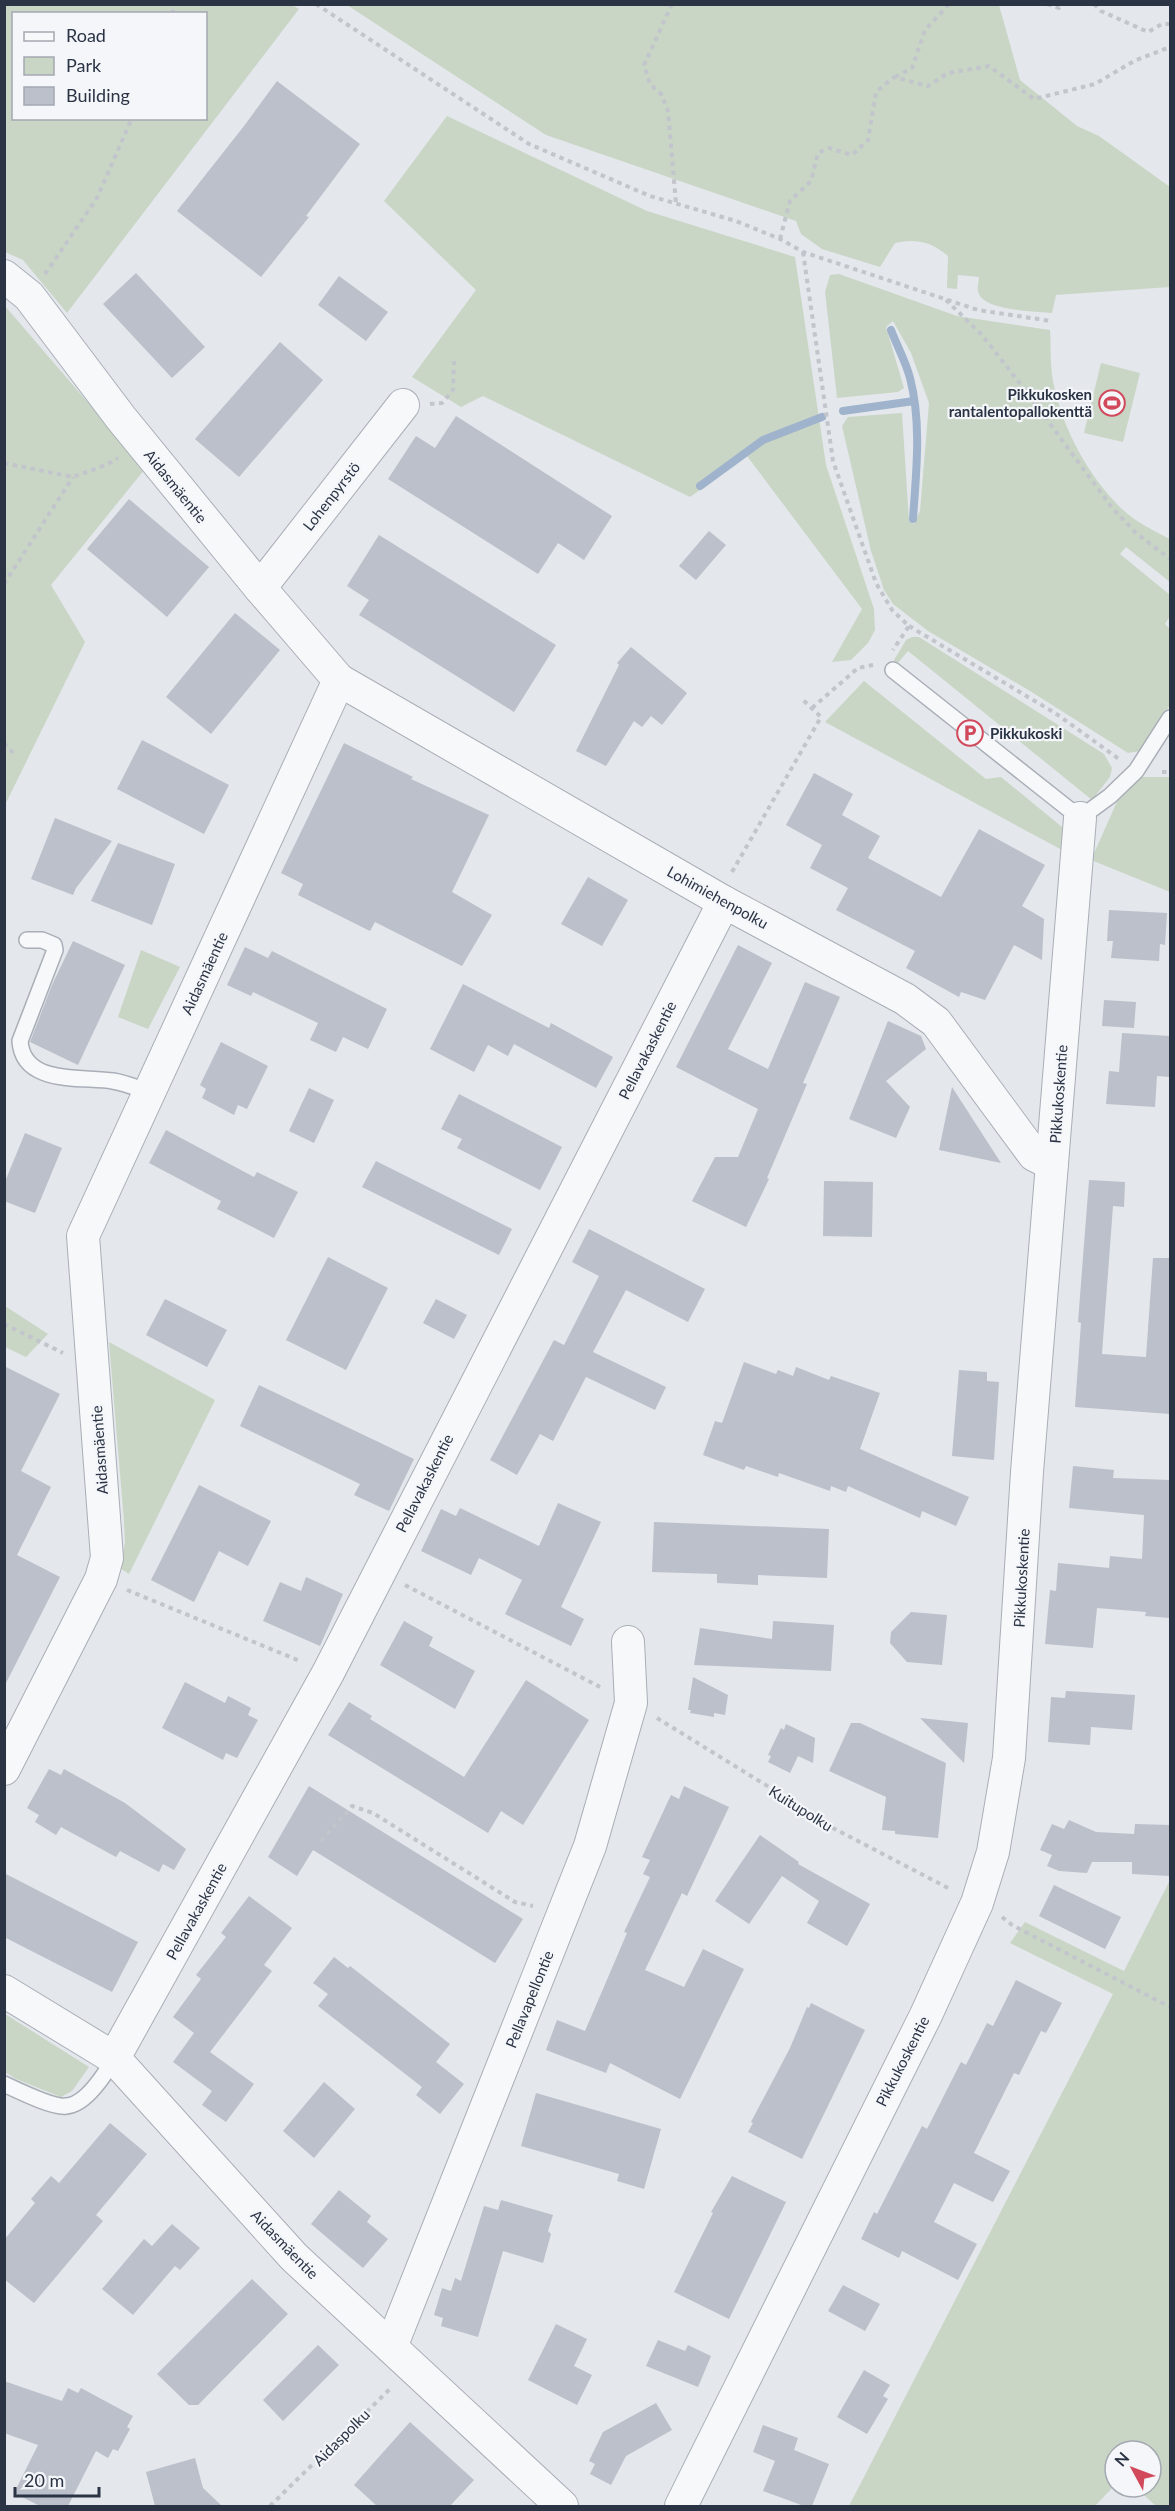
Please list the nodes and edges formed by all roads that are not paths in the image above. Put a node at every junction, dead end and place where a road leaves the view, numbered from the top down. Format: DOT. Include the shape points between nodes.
graph roads {
  1 [pos="4,276"];
  2 [pos="403,405"];
  3 [pos="260,588"];
  4 [pos="889,665"];
  5 [pos="339,680"];
  6 [pos="1170,718"];
  7 [pos="1080,818"];
  8 [pos="724,902"];
  9 [pos="27,940"];
  10 [pos="149,1092"];
  11 [pos="1052,1164"];
  12 [pos="628,1642"];
  13 [pos="7,1759"];
  14 [pos="4,1991"];
  15 [pos="114,2058"];
  16 [pos="4,2084"];
  17 [pos="402,2357"];
  18 [pos="562,2506"];
  19 [pos="681,2506"];
  1 -- 3 [label="street, Aidasmäentie" via="29,296"];
  2 -- 3 [label="street, Lohenpyrstö"];
  3 -- 5 [label="street, Aidasmäentie"];
  4 -- 7 [label="lane"];
  5 -- 8 [label="street, Lohimiehenpolku"];
  5 -- 10 [label="street, Aidasmäentie"];
  6 -- 7 [label="lane" via="1136,771"];
  7 -- 11 [label="street, Pikkukoskentie"];
  8 -- 11 [label="street, Lohimiehenpolku" via="925,1013 1034,1155"];
  8 -- 15 [label="street, Pellavakaskentie" via="328,1673"];
  9 -- 10 [label="lane" via="42,940 56,950 20,1041 26,1061 54,1076 113,1081"];
  10 -- 13 [label="street, Aidasmäentie" via="83,1236 107,1558 101,1579"];
  11 -- 19 [label="street, Pikkukoskentie" via="1009,1758 993,1852 977,1903 926,2015"];
  12 -- 17 [label="street, Pellavapellontie" via="631,1703 590,1846"];
  14 -- 15 [label="street, Aidasmäentie"];
  15 -- 16 [label="lane" via="104,2077 77,2103 65,2107"];
  15 -- 17 [label="street, Aidasmäentie" via="294,2257"];
  17 -- 18 [label="street, Aidasmäentie"];
}
